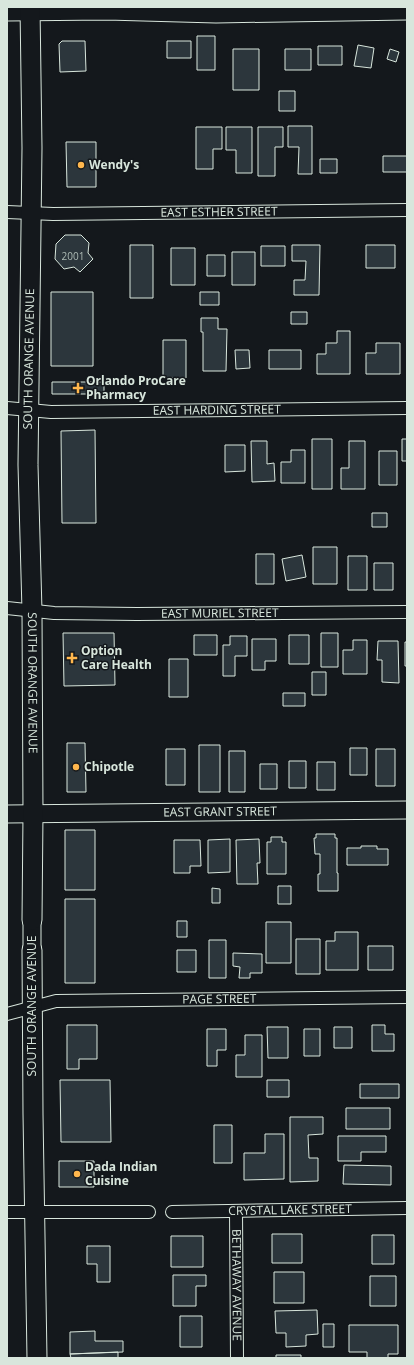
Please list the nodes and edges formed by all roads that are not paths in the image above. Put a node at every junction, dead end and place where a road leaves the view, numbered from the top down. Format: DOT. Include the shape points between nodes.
graph roads {
  1 [pos="30,10"];
  2 [pos="216,10"];
  3 [pos="407,11"];
  4 [pos="7,12"];
  5 [pos="407,210"];
  6 [pos="7,212"];
  7 [pos="31,213"];
  8 [pos="7,408"];
  9 [pos="407,408"];
  10 [pos="28,410"];
  11 [pos="7,608"];
  12 [pos="32,611"];
  13 [pos="407,612"];
  14 [pos="407,810"];
  15 [pos="7,814"];
  16 [pos="33,814"];
  17 [pos="32,920"];
  18 [pos="32,950"];
  19 [pos="407,997"];
  20 [pos="32,1008"];
  21 [pos="7,1014"];
  22 [pos="407,1208"];
  23 [pos="236,1211"];
  24 [pos="7,1212"];
  25 [pos="34,1212"];
  26 [pos="149,1212"];
  27 [pos="172,1212"];
  28 [pos="37,1358"];
  29 [pos="237,1358"];
  1 -- 2 [label="street"];
  1 -- 4 [label="street"];
  1 -- 7 [label="main road, SOUTH ORANGE AVENUE"];
  2 -- 3 [label="street"];
  5 -- 7 [label="street, EAST ESTHER STREET"];
  6 -- 7 [label="street, EAST ESTHER STREET"];
  7 -- 10 [label="main road, SOUTH ORANGE AVENUE"];
  8 -- 10 [label="street, EAST HARDING STREET"];
  9 -- 10 [label="street, EAST HARDING STREET" via="51,412"];
  10 -- 12 [label="main road, SOUTH ORANGE AVENUE"];
  11 -- 12 [label="street, EAST MURIEL STREET"];
  12 -- 13 [label="street, EAST MURIEL STREET" via="137,614"];
  12 -- 16 [label="main road, SOUTH ORANGE AVENUE"];
  14 -- 16 [label="street, EAST GRANT STREET"];
  15 -- 16 [label="street, EAST GRANT STREET"];
  16 -- 17 [label="main road, SOUTH ORANGE AVENUE"];
  17 -- 18 [label="street, SOUTH ORANGE AVENUE"];
  18 -- 20 [label="main road, SOUTH ORANGE AVENUE"];
  19 -- 20 [label="street, PAGE STREET" via="56,1001"];
  20 -- 21 [label="street, PAGE STREET"];
  20 -- 25 [label="main road, SOUTH ORANGE AVENUE"];
  22 -- 23 [label="street, CRYSTAL LAKE STREET"];
  23 -- 27 [label="street, CRYSTAL LAKE STREET"];
  23 -- 29 [label="street, BETHAWAY AVENUE"];
  24 -- 25 [label="street"];
  25 -- 26 [label="street"];
  25 -- 28 [label="main road, SOUTH ORANGE AVENUE"];
}
